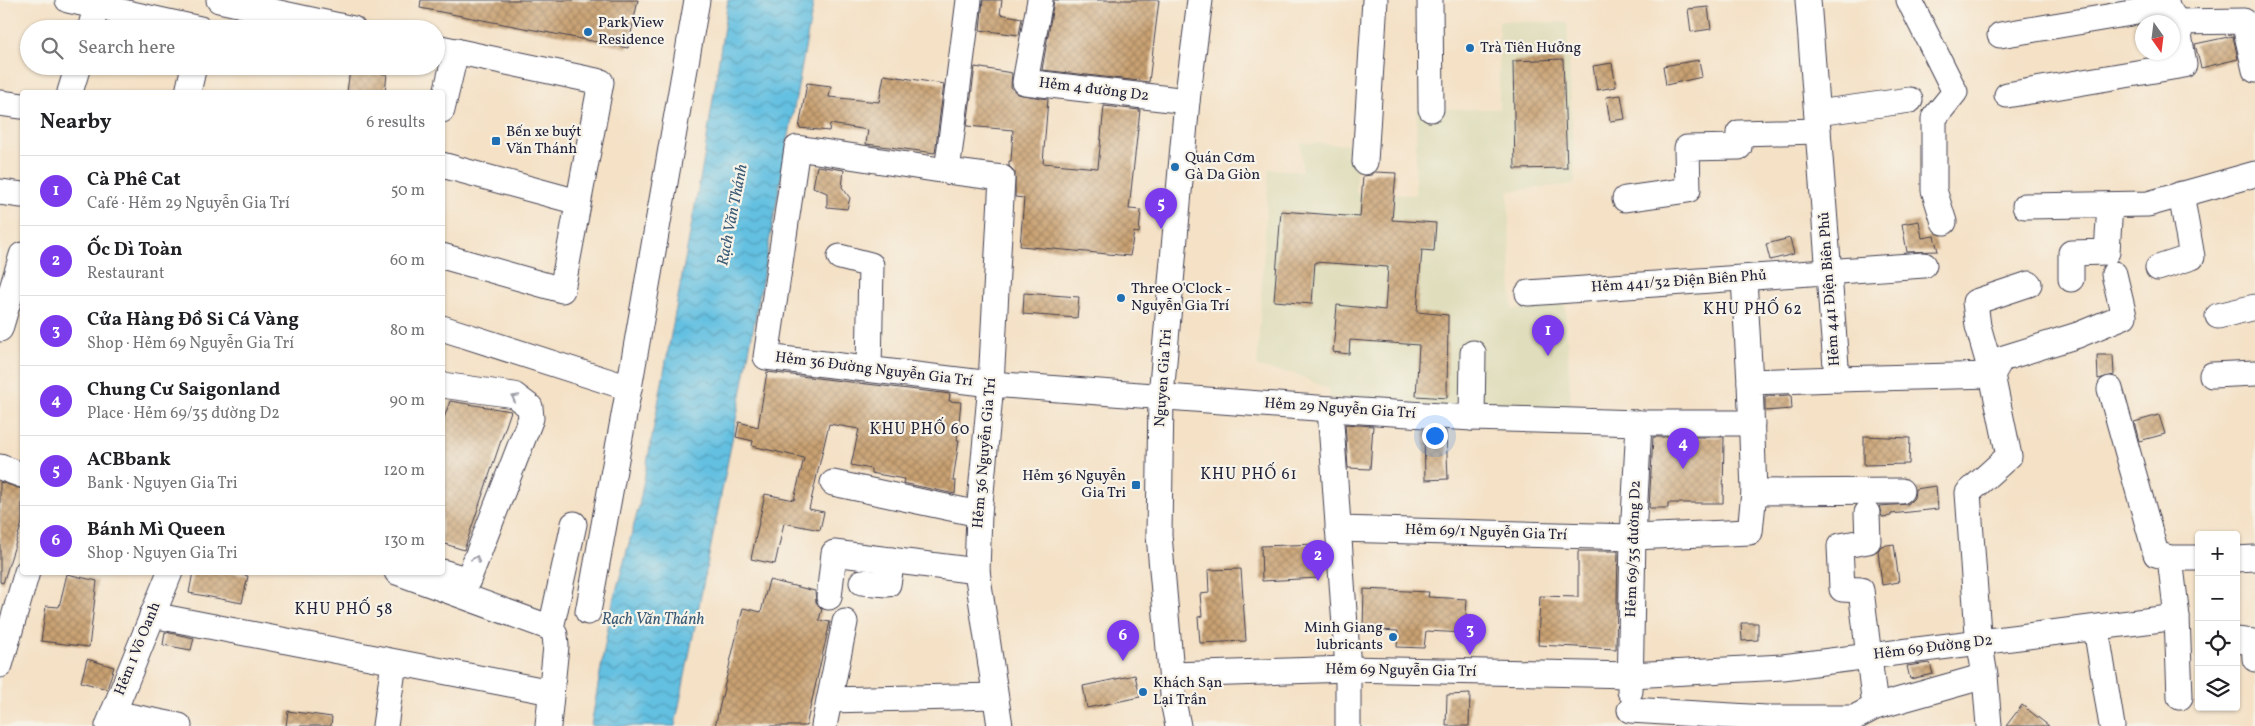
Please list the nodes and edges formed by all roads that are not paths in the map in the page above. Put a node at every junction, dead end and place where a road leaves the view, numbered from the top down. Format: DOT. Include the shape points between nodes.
graph roads {
  1 [pos="68,0"];
  2 [pos="209,0"];
  3 [pos="219,0"];
  4 [pos="697,0"];
  5 [pos="970,0"];
  6 [pos="1040,0"];
  7 [pos="1200,0"];
  8 [pos="1375,0"];
  9 [pos="1430,0"];
  10 [pos="1808,0"];
  11 [pos="1909,0"];
  12 [pos="2170,9"];
  13 [pos="93,17"];
  14 [pos="120,20"];
  15 [pos="203,20"];
  16 [pos="311,20"];
  17 [pos="2000,35"];
  18 [pos="446,49"];
  19 [pos="445,64"];
  20 [pos="2255,70"];
  21 [pos="75,75"];
  22 [pos="192,75"];
  23 [pos="444,75"];
  24 [pos="71,90"];
  25 [pos="188,90"];
  26 [pos="443,90"];
  27 [pos="2007,95"];
  28 [pos="1910,100"];
  29 [pos="1187,102"];
  30 [pos="0,103"];
  31 [pos="20,106"];
  32 [pos="1431,109"];
  33 [pos="1818,122"];
  34 [pos="1365,162"];
  35 [pos="445,166"];
  36 [pos="947,171"];
  37 [pos="2255,174"];
  38 [pos="0,192"];
  39 [pos="2181,194"];
  40 [pos="20,195"];
  41 [pos="1626,199"];
  42 [pos="578,202"];
  43 [pos="2110,205"];
  44 [pos="2025,206"];
  45 [pos="1944,222"];
  46 [pos="445,257"];
  47 [pos="840,257"];
  48 [pos="20,261"];
  49 [pos="1924,265"];
  50 [pos="2158,268"];
  51 [pos="1829,271"];
  52 [pos="2114,274"];
  53 [pos="1744,279"];
  54 [pos="2071,279"];
  55 [pos="2028,284"];
  56 [pos="1528,293"];
  57 [pos="2255,307"];
  58 [pos="2,314"];
  59 [pos="2218,316"];
  60 [pos="445,329"];
  61 [pos="1473,353"];
  62 [pos="869,369"];
  63 [pos="2255,373"];
  64 [pos="1992,374"];
  65 [pos="2212,375"];
  66 [pos="1837,380"];
  67 [pos="1750,382"];
  68 [pos="991,384"];
  69 [pos="445,385"];
  70 [pos="629,388"];
  71 [pos="2110,388"];
  72 [pos="1161,396"];
  73 [pos="1330,409"];
  74 [pos="1472,418"];
  75 [pos="1639,423"];
  76 [pos="1752,423"];
  77 [pos="0,467"];
  78 [pos="20,473"];
  79 [pos="833,483"];
  80 [pos="1901,491"];
  81 [pos="1754,492"];
  82 [pos="1867,513"];
  83 [pos="980,514"];
  84 [pos="574,524"];
  85 [pos="1338,529"];
  86 [pos="1633,537"];
  87 [pos="2170,558"];
  88 [pos="2195,558"];
  89 [pos="2255,558"];
  90 [pos="2240,559"];
  91 [pos="892,560"];
  92 [pos="977,571"];
  93 [pos="445,573"];
  94 [pos="26,575"];
  95 [pos="169,575"];
  96 [pos="405,575"];
  97 [pos="862,582"];
  98 [pos="829,597"];
  99 [pos="588,612"];
  100 [pos="152,615"];
  101 [pos="2177,617"];
  102 [pos="845,622"];
  103 [pos="5,628"];
  104 [pos="551,628"];
  105 [pos="2096,628"];
  106 [pos="2240,640"];
  107 [pos="1980,643"];
  108 [pos="1870,656"];
  109 [pos="2255,658"];
  110 [pos="394,663"];
  111 [pos="0,666"];
  112 [pos="1348,669"];
  113 [pos="1172,675"];
  114 [pos="1630,675"];
  115 [pos="1986,676"];
  116 [pos="551,692"];
  117 [pos="995,696"];
  118 [pos="2180,697"];
  119 [pos="829,700"];
  120 [pos="1874,707"];
  121 [pos="1630,718"];
  122 [pos="110,719"];
  123 [pos="1992,724"];
  124 [pos="179,726"];
  125 [pos="385,726"];
  126 [pos="548,726"];
  127 [pos="824,726"];
  128 [pos="1000,726"];
  129 [pos="1178,726"];
  130 [pos="1348,726"];
  131 [pos="2112,726"];
  1 -- 13 [label="street"];
  2 -- 15 [label="street"];
  3 -- 16 [label="street"];
  4 -- 70 [label="street"];
  5 -- 36 [label="street"];
  6 -- 29 [label="street, Hẻm 4 đường D2" via="1025,82"];
  7 -- 29 [label="street, Nguyen Gia Tri"];
  8 -- 34 [label="street"];
  9 -- 32 [label="street"];
  10 -- 33 [label="street, Hẻm 441 Điện Biên Phủ"];
  11 -- 45 [label="street" via="1955,92 1934,118 1934,190"];
  12 -- 17 [label="street"];
  12 -- 20 [label="street" via="2244,21"];
  12 -- 27 [label="street" via="2184,65"];
  13 -- 14 [label="street"];
  18 -- 19 [label="street"];
  18 -- 42 [label="street" via="601,82"];
  21 -- 24 [label="street"];
  22 -- 25 [label="street"];
  23 -- 26 [label="street"];
  28 -- 33 [label="street"];
  29 -- 72 [label="street, Nguyen Gia Tri"];
  30 -- 31 [label="street"];
  33 -- 41 [label="street" via="1738,133 1739,147 1686,148 1688,190"];
  33 -- 51 [label="street, Hẻm 441 Điện Biên Phủ"];
  35 -- 42 [label="street"];
  36 -- 62 [label="street, Hẻm 36 Đường Nguyễn Gia Trí" via="797,148 766,357"];
  36 -- 68 [label="street, Hẻm 36 Nguyễn Gia Trí" via="1002,178"];
  37 -- 39 [label="street"];
  38 -- 40 [label="street"];
  39 -- 43 [label="street" via="2148,204"];
  39 -- 50 [label="street" via="2192,257"];
  42 -- 46 [label="street" via="562,290"];
  43 -- 44 [label="street"];
  43 -- 54 [label="street" via="2107,252 2071,253"];
  47 -- 62 [label="street" via="871,265"];
  48 -- 58 [label="street"];
  49 -- 51 [label="street, Hẻm 441/32 Điện Biên Phủ"];
  51 -- 53 [label="street, Hẻm 441/32 Điện Biên Phủ"];
  51 -- 66 [label="street, Hẻm 441 Điện Biên Phủ"];
  52 -- 64 [label="street" via="2124,316 2001,360"];
  53 -- 56 [label="street, Hẻm 441/32 Điện Biên Phủ"];
  53 -- 67 [label="street"];
  55 -- 64 [label="street" via="1975,302 1978,326"];
  57 -- 59 [label="street"];
  60 -- 70 [label="street"];
  61 -- 74 [label="street"];
  62 -- 68 [label="street, Hẻm 36 Đường Nguyễn Gia Trí"];
  63 -- 65 [label="street"];
  64 -- 66 [label="street, Hẻm 441 Điện Biên Phủ"];
  64 -- 107 [label="street" via="2009,456 1968,492"];
  66 -- 67 [label="street"];
  67 -- 76 [label="street"];
  68 -- 72 [label="street, Hẻm 36 Đường Nguyễn Gia Trí"];
  68 -- 83 [label="street, Hẻm 36 Nguyễn Gia Trí"];
  93 -- 69 [label="street, one-way" via="468,580 531,418 530,407 514,394"];
  70 -- 99 [label="street"];
  71 -- 87 [label="street" via="2156,554"];
  72 -- 73 [label="street, Hẻm 29 Nguyễn Gia Trí"];
  72 -- 113 [label="street, Nguyen Gia Tri" via="1159,535"];
  73 -- 74 [label="street, Hẻm 29 Nguyễn Gia Trí"];
  73 -- 85 [label="street"];
  74 -- 75 [label="street, Hẻm 29 Nguyễn Gia Trí"];
  75 -- 76 [label="street, Hẻm 29 Nguyễn Gia Trí"];
  75 -- 86 [label="street, Hẻm 69/35 đường D2"];
  76 -- 81 [label="street"];
  77 -- 78 [label="street"];
  79 -- 83 [label="street"];
  80 -- 81 [label="street"];
  81 -- 86 [label="street, Hẻm 69/1 Nguyễn Gia Trí" via="1750,532"];
  82 -- 108 [label="street" via="1868,541 1840,546 1842,589 1861,590"];
  83 -- 92 [label="street, Hẻm 36 Nguyễn Gia Trí"];
  84 -- 104 [label="street"];
  85 -- 86 [label="street, Hẻm 69/1 Nguyễn Gia Trí"];
  85 -- 112 [label="street"];
  86 -- 114 [label="street, Hẻm 69/35 đường D2"];
  87 -- 88 [label="street"];
  87 -- 101 [label="street"];
  89 -- 90 [label="street"];
  91 -- 92 [label="street"];
  91 -- 97 [label="street" via="888,584"];
  91 -- 98 [label="street" via="834,553"];
  92 -- 117 [label="street, Hẻm 36 Nguyễn Gia Trí"];
  94 -- 103 [label="street"];
  95 -- 100 [label="street, Hẻm 1 Võ Oanh"];
  96 -- 104 [label="street"];
  100 -- 110 [label="street"];
  100 -- 122 [label="street, Hẻm 1 Võ Oanh"];
  101 -- 105 [label="street, Hẻm 69 Đường D2"];
  101 -- 118 [label="street"];
  102 -- 119 [label="street"];
  103 -- 111 [label="street"];
  104 -- 116 [label="street" via="556,646"];
  105 -- 107 [label="street, Hẻm 69 Đường D2"];
  105 -- 131 [label="street"];
  106 -- 109 [label="street" via="2254,642"];
  107 -- 108 [label="street, Hẻm 69 Đường D2"];
  107 -- 115 [label="street"];
  108 -- 114 [label="street, Hẻm 69 Đường D2" via="1784,666"];
  108 -- 120 [label="street"];
  110 -- 116 [label="street"];
  110 -- 125 [label="street"];
  112 -- 113 [label="street, Hẻm 69 Nguyễn Gia Trí"];
  112 -- 114 [label="street, Hẻm 69 Nguyễn Gia Trí"];
  112 -- 130 [label="street"];
  113 -- 129 [label="street, Nguyen Gia Tri"];
  114 -- 121 [label="street, Hẻm 69/35 đường D2"];
  115 -- 120 [label="street"];
  115 -- 123 [label="street"];
  116 -- 126 [label="street"];
  117 -- 119 [label="street"];
  117 -- 128 [label="street, Hẻm 36 Nguyễn Gia Trí"];
  119 -- 127 [label="street"];
  120 -- 121 [label="street" via="1854,718"];
  122 -- 124 [label="street"];
}
